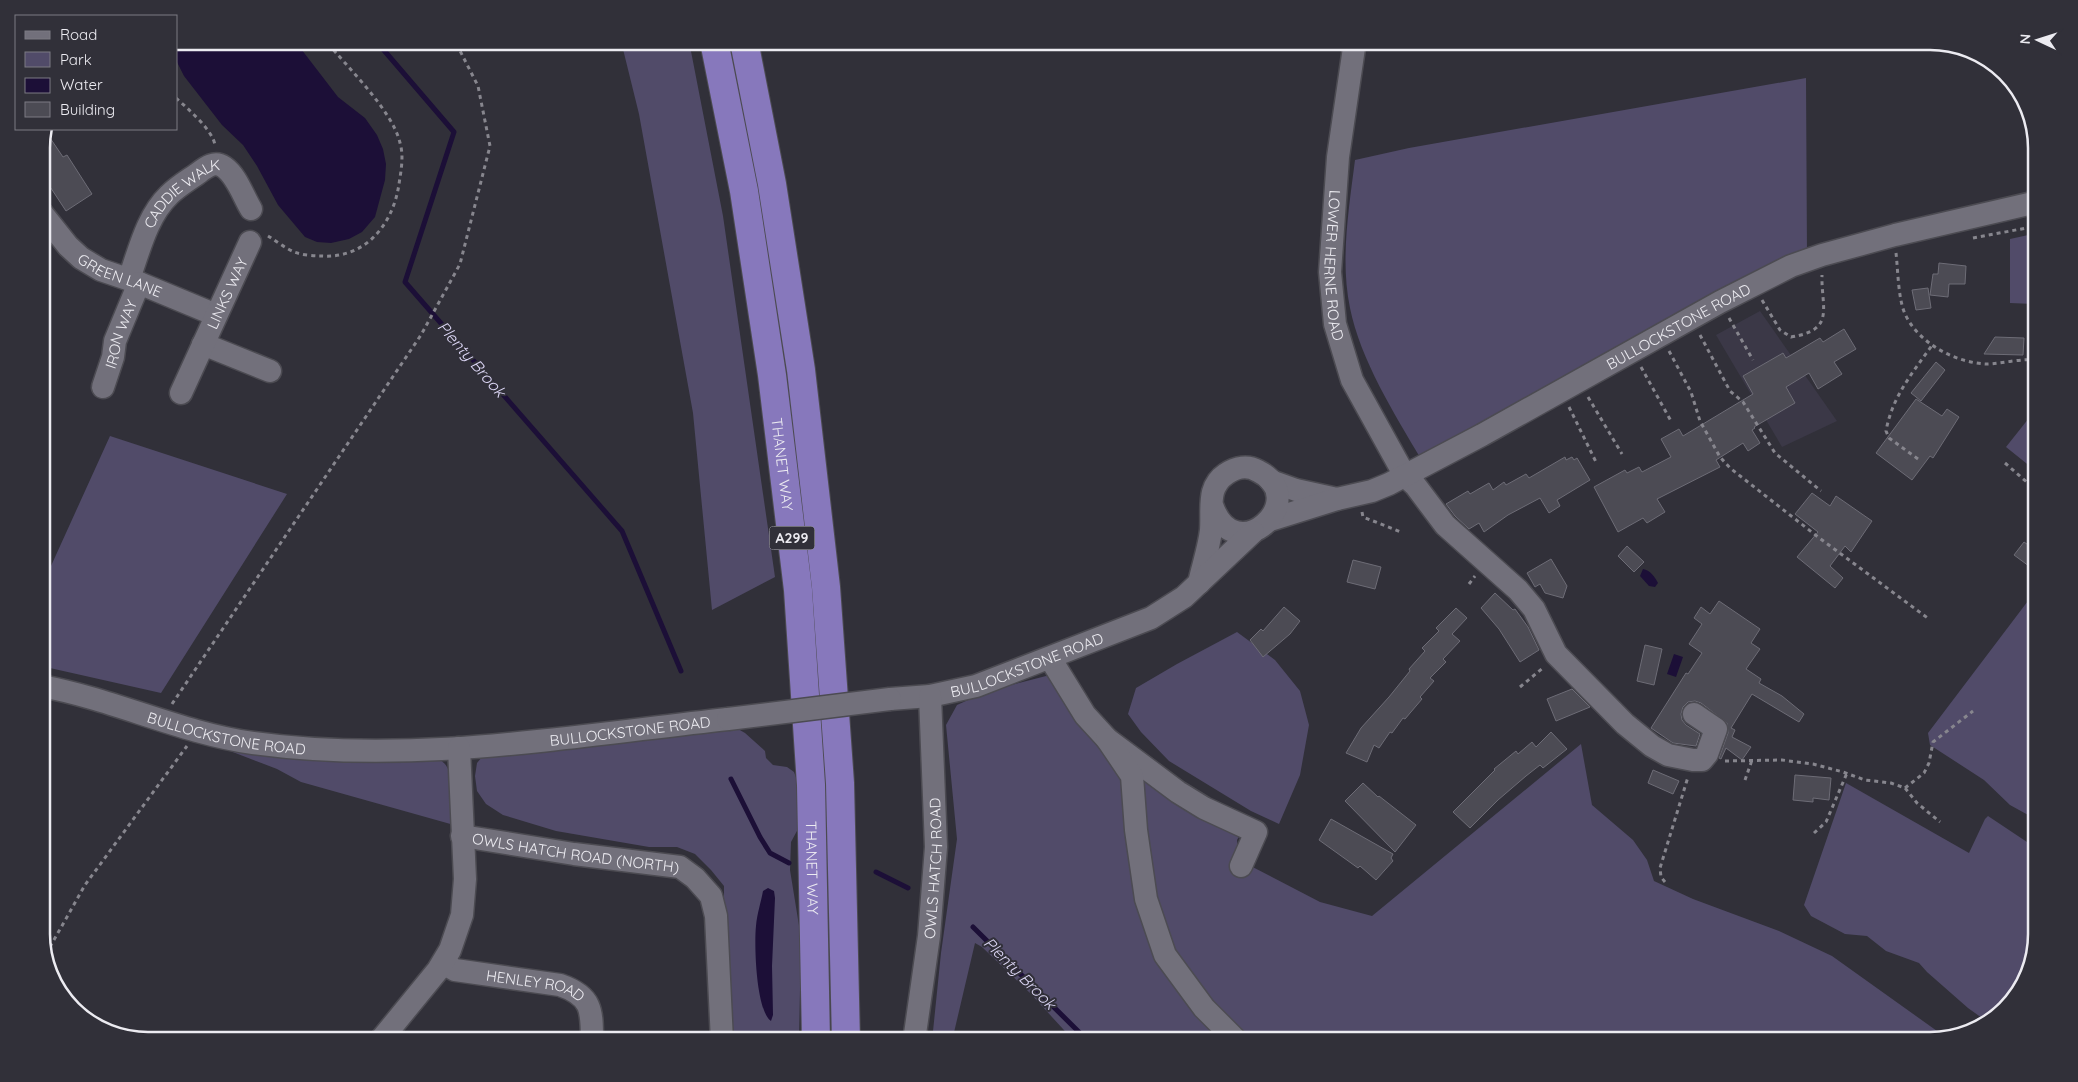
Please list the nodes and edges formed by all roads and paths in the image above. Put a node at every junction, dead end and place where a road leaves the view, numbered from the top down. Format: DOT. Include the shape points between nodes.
graph roads {
  1 [pos="334,50"];
  2 [pos="460,50"];
  3 [pos="716,50"];
  4 [pos="746,50"];
  5 [pos="1353,50"];
  6 [pos="178,100"];
  7 [pos="216,164"];
  8 [pos="2028,205"];
  9 [pos="251,209"];
  10 [pos="50,222"];
  11 [pos="2028,227"];
  12 [pos="1971,238"];
  13 [pos="250,242"];
  14 [pos="1893,247"];
  15 [pos="1822,255"];
  16 [pos="134,281"];
  17 [pos="1760,296"];
  18 [pos="216,315"];
  19 [pos="1728,315"];
  20 [pos="1698,331"];
  21 [pos="203,344"];
  22 [pos="1933,344"];
  23 [pos="1667,348"];
  24 [pos="1753,360"];
  25 [pos="2028,360"];
  26 [pos="1648,364"];
  27 [pos="270,370"];
  28 [pos="103,386"];
  29 [pos="1570,386"];
  30 [pos="181,393"];
  31 [pos="1671,421"];
  32 [pos="1622,454"];
  33 [pos="1918,459"];
  34 [pos="1596,462"];
  35 [pos="2005,463"];
  36 [pos="1405,476"];
  37 [pos="1271,481"];
  38 [pos="2028,483"];
  39 [pos="1821,491"];
  40 [pos="1360,494"];
  41 [pos="1338,499"];
  42 [pos="1212,505"];
  43 [pos="1262,526"];
  44 [pos="1402,532"];
  45 [pos="1198,584"];
  46 [pos="1929,619"];
  47 [pos="1556,654"];
  48 [pos="1050,658"];
  49 [pos="1520,687"];
  50 [pos="50,688"];
  51 [pos="930,696"];
  52 [pos="1973,711"];
  53 [pos="1694,714"];
  54 [pos="162,720"];
  55 [pos="198,732"];
  56 [pos="1107,739"];
  57 [pos="459,748"];
  58 [pos="1698,760"];
  59 [pos="1752,760"];
  60 [pos="1846,773"];
  61 [pos="1745,780"];
  62 [pos="1905,788"];
  63 [pos="1940,822"];
  64 [pos="1814,833"];
  65 [pos="462,836"];
  66 [pos="1241,866"];
  67 [pos="1665,882"];
  68 [pos="51,946"];
  69 [pos="442,963"];
  70 [pos="387,1032"];
  71 [pos="592,1032"];
  72 [pos="722,1032"];
  73 [pos="816,1032"];
  74 [pos="846,1032"];
  75 [pos="915,1032"];
  76 [pos="1228,1032"];
  1 -- 9 [label="path" via="376,100 391,121 400,142 402,162 396,201 389,217 367,244 349,254 333,257 295,252 268,236"];
  2 -- 54 [label="path" via="478,86 490,146 460,264 427,324"];
  3 -- 73 [label="highway, THANET WAY / A299" via="744,191 772,375 798,590 811,785"];
  4 -- 74 [label="highway, THANET WAY / A299" via="772,184 801,370 826,587 840,783"];
  5 -- 36 [label="street, LOWER HERNE ROAD" via="1338,158 1330,272 1335,324 1352,380"];
  6 -- 7 [label="path" via="214,141"];
  7 -- 9 [label="street, CADDIE WALK" via="232,175"];
  7 -- 16 [label="street, CADDIE WALK" via="207,166 169,195 158,208 145,236"];
  8 -- 14 [label="street, BULLOCKSTONE ROAD"];
  10 -- 16 [label="street, GREEN LANE" via="81,258 101,270"];
  11 -- 12 [label="path"];
  13 -- 18 [label="street, LINKS WAY"];
  14 -- 15 [label="street, BULLOCKSTONE ROAD"];
  14 -- 22 [label="path" via="1905,313 1914,327"];
  15 -- 17 [label="street, BULLOCKSTONE ROAD" via="1791,266"];
  15 -- 17 [label="path" via="1821,293 1825,308 1819,326 1806,334 1791,337 1780,330"];
  16 -- 18 [label="street, GREEN LANE"];
  16 -- 28 [label="street, IRON WAY"];
  17 -- 19 [label="street, BULLOCKSTONE ROAD"];
  18 -- 21 [label="street, LINKS WAY"];
  19 -- 20 [label="street, BULLOCKSTONE ROAD"];
  19 -- 24 [label="path"];
  20 -- 23 [label="street, BULLOCKSTONE ROAD"];
  20 -- 39 [label="path" via="1730,391 1743,402 1776,453"];
  21 -- 27 [label="street, LINKS WAY"];
  21 -- 30 [label="street, LINKS WAY"];
  22 -- 25 [label="path" via="1947,354 1969,362 1989,364"];
  22 -- 33 [label="path" via="1891,407 1886,431 1889,438"];
  23 -- 29 [label="street, BULLOCKSTONE ROAD"];
  23 -- 46 [label="path" via="1691,392 1700,422 1730,468"];
  26 -- 31 [label="path" via="1641,367"];
  29 -- 32 [label="path"];
  29 -- 34 [label="path"];
  29 -- 36 [label="street, BULLOCKSTONE ROAD"];
  35 -- 38 [label="path"];
  36 -- 40 [label="street, BULLOCKSTONE ROAD"];
  36 -- 47 [label="street, LOWER HERNE ROAD" via="1445,525 1518,590 1534,609"];
  37 -- 41 [label="street, BULLOCKSTONE ROAD"];
  37 -- 42 [label="street, BULLOCKSTONE ROAD" via="1254,469 1243,467 1233,470 1216,484"];
  37 -- 43 [label="street" via="1276,490 1275,511"];
  40 -- 41 [label="street, BULLOCKSTONE ROAD"];
  40 -- 44 [label="path" via="1364,517"];
  41 -- 43 [label="street, BULLOCKSTONE ROAD"];
  42 -- 43 [label="street, BULLOCKSTONE ROAD" via="1222,524 1231,530 1242,533"];
  42 -- 45 [label="street, BULLOCKSTONE ROAD" via="1207,553"];
  43 -- 45 [label="street, BULLOCKSTONE ROAD"];
  45 -- 48 [label="street, BULLOCKSTONE ROAD" via="1151,618"];
  47 -- 49 [label="path" via="1548,665"];
  47 -- 58 [label="street, LOWER HERNE ROAD" via="1625,724 1652,746 1668,755"];
  48 -- 51 [label="street, BULLOCKSTONE ROAD" via="976,686"];
  48 -- 56 [label="street" via="1085,715"];
  50 -- 54 [label="street, BULLOCKSTONE ROAD"];
  51 -- 57 [label="street, BULLOCKSTONE ROAD, bridge"];
  51 -- 75 [label="street, OWLS HATCH ROAD" via="936,847 929,936"];
  52 -- 62 [label="path" via="1933,742 1930,763 1924,773"];
  53 -- 58 [label="street" via="1716,729 1707,754"];
  54 -- 55 [label="street, BULLOCKSTONE ROAD"];
  55 -- 57 [label="street, BULLOCKSTONE ROAD" via="252,743 313,749"];
  55 -- 68 [label="path" via="85,886"];
  56 -- 66 [label="street" via="1178,792 1256,832"];
  56 -- 76 [label="street" via="1132,776 1146,899 1165,955 1204,1008"];
  57 -- 65 [label="street"];
  58 -- 59 [label="path"];
  58 -- 67 [label="path" via="1660,868"];
  59 -- 60 [label="path" via="1805,763"];
  59 -- 61 [label="path"];
  60 -- 62 [label="path"];
  60 -- 64 [label="path" via="1826,822"];
  62 -- 63 [label="path"];
  65 -- 69 [label="street" via="465,879 462,915"];
  65 -- 72 [label="street, OWLS HATCH ROAD (NORTH)" via="680,867 711,896 716,916"];
  69 -- 70 [label="street"];
  69 -- 71 [label="street, HENLEY ROAD" via="455,970 571,989 588,1003 592,1012"];
}
